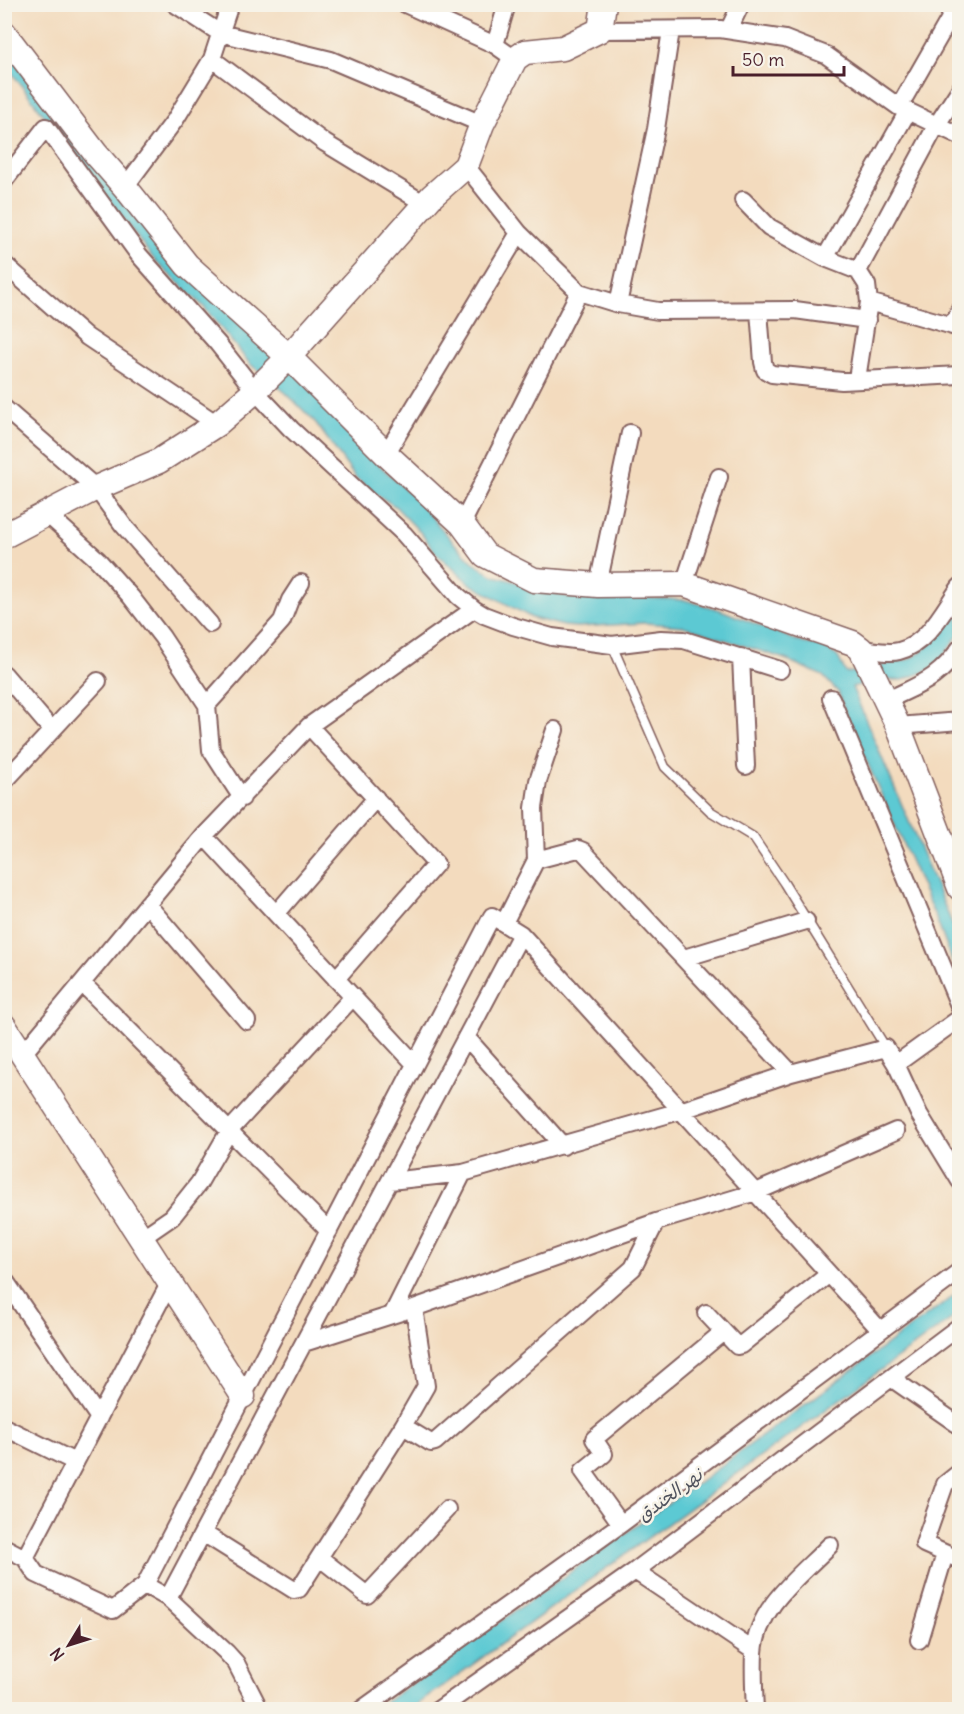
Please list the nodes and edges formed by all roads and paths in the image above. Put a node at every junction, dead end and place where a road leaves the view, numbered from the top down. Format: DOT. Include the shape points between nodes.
graph roads {
  1 [pos="175,4"];
  2 [pos="230,4"];
  3 [pos="405,4"];
  4 [pos="507,4"];
  5 [pos="604,4"];
  6 [pos="741,4"];
  7 [pos="958,4"];
  8 [pos="729,29"];
  9 [pos="600,30"];
  10 [pos="671,30"];
  11 [pos="4,33"];
  12 [pos="220,33"];
  13 [pos="495,45"];
  14 [pos="212,58"];
  15 [pos="515,59"];
  16 [pos="960,89"];
  17 [pos="903,109"];
  18 [pos="482,124"];
  19 [pos="936,126"];
  20 [pos="960,136"];
  21 [pos="466,166"];
  22 [pos="4,181"];
  23 [pos="125,187"];
  24 [pos="743,200"];
  25 [pos="425,204"];
  26 [pos="519,232"];
  27 [pos="825,258"];
  28 [pos="4,264"];
  29 [pos="858,271"];
  30 [pos="579,292"];
  31 [pos="869,302"];
  32 [pos="618,304"];
  33 [pos="960,309"];
  34 [pos="759,311"];
  35 [pos="867,320"];
  36 [pos="956,327"];
  37 [pos="287,359"];
  38 [pos="960,375"];
  39 [pos="857,379"];
  40 [pos="257,389"];
  41 [pos="4,408"];
  42 [pos="217,424"];
  43 [pos="630,433"];
  44 [pos="387,454"];
  45 [pos="719,477"];
  46 [pos="96,488"];
  47 [pos="46,513"];
  48 [pos="462,524"];
  49 [pos="4,536"];
  50 [pos="301,583"];
  51 [pos="598,585"];
  52 [pos="684,585"];
  53 [pos="960,586"];
  54 [pos="474,609"];
  55 [pos="210,624"];
  56 [pos="612,645"];
  57 [pos="960,648"];
  58 [pos="863,655"];
  59 [pos="741,657"];
  60 [pos="780,670"];
  61 [pos="4,674"];
  62 [pos="98,681"];
  63 [pos="882,693"];
  64 [pos="831,698"];
  65 [pos="207,705"];
  66 [pos="960,721"];
  67 [pos="309,726"];
  68 [pos="898,726"];
  69 [pos="51,729"];
  70 [pos="555,730"];
  71 [pos="746,766"];
  72 [pos="4,782"];
  73 [pos="242,798"];
  74 [pos="376,798"];
  75 [pos="204,836"];
  76 [pos="536,860"];
  77 [pos="960,888"];
  78 [pos="147,904"];
  79 [pos="276,914"];
  80 [pos="498,919"];
  81 [pos="806,921"];
  82 [pos="521,934"];
  83 [pos="684,958"];
  84 [pos="336,979"];
  85 [pos="82,983"];
  86 [pos="353,997"];
  87 [pos="960,1008"];
  88 [pos="960,1018"];
  89 [pos="247,1021"];
  90 [pos="4,1026"];
  91 [pos="466,1037"];
  92 [pos="886,1048"];
  93 [pos="22,1055"];
  94 [pos="415,1064"];
  95 [pos="896,1064"];
  96 [pos="791,1073"];
  97 [pos="680,1111"];
  98 [pos="230,1131"];
  99 [pos="896,1131"];
  100 [pos="563,1146"];
  101 [pos="463,1173"];
  102 [pos="390,1181"];
  103 [pos="960,1181"];
  104 [pos="756,1192"];
  105 [pos="656,1222"];
  106 [pos="329,1231"];
  107 [pos="140,1239"];
  108 [pos="960,1271"];
  109 [pos="830,1274"];
  110 [pos="4,1279"];
  111 [pos="169,1284"];
  112 [pos="414,1308"];
  113 [pos="706,1313"];
  114 [pos="392,1315"];
  115 [pos="960,1326"];
  116 [pos="880,1330"];
  117 [pos="723,1332"];
  118 [pos="304,1342"];
  119 [pos="891,1378"];
  120 [pos="243,1396"];
  121 [pos="268,1410"];
  122 [pos="99,1418"];
  123 [pos="403,1426"];
  124 [pos="960,1426"];
  125 [pos="4,1427"];
  126 [pos="75,1462"];
  127 [pos="960,1472"];
  128 [pos="447,1509"];
  129 [pos="621,1524"];
  130 [pos="203,1533"];
  131 [pos="830,1545"];
  132 [pos="4,1547"];
  133 [pos="952,1557"];
  134 [pos="25,1558"];
  135 [pos="320,1558"];
  136 [pos="635,1571"];
  137 [pos="145,1585"];
  138 [pos="168,1598"];
  139 [pos="919,1640"];
  140 [pos="754,1652"];
  141 [pos="260,1710"];
  142 [pos="361,1710"];
  143 [pos="438,1710"];
  144 [pos="754,1710"];
  1 -- 12 [label="street"];
  2 -- 12 [label="street"];
  3 -- 13 [label="street"];
  4 -- 13 [label="street"];
  5 -- 9 [label="street"];
  6 -- 8 [label="street"];
  7 -- 17 [label="street"];
  8 -- 10 [label="street"];
  8 -- 17 [label="street" via="785,39 826,54"];
  9 -- 10 [label="street"];
  9 -- 15 [label="street" via="563,48 525,52"];
  10 -- 32 [label="street" via="656,129"];
  11 -- 23 [label="street"];
  12 -- 14 [label="street"];
  12 -- 18 [label="street" via="331,60"];
  13 -- 15 [label="street"];
  14 -- 23 [label="street" via="175,120"];
  14 -- 25 [label="street" via="325,143"];
  15 -- 18 [label="street"];
  16 -- 19 [label="street"];
  17 -- 19 [label="street"];
  17 -- 27 [label="street"];
  18 -- 21 [label="street"];
  19 -- 20 [label="street"];
  19 -- 29 [label="street"];
  21 -- 25 [label="street"];
  21 -- 26 [label="street"];
  22 -- 40 [label="street" via="46,126 139,255"];
  23 -- 37 [label="street" via="187,265"];
  24 -- 27 [label="street" via="769,227"];
  25 -- 37 [label="street"];
  26 -- 30 [label="street"];
  26 -- 44 [label="street"];
  27 -- 29 [label="street"];
  28 -- 42 [label="street" via="87,337"];
  29 -- 31 [label="street" via="867,285"];
  30 -- 32 [label="street"];
  30 -- 48 [label="street"];
  31 -- 35 [label="street"];
  31 -- 36 [label="street"];
  32 -- 34 [label="street" via="658,310"];
  33 -- 36 [label="street"];
  34 -- 35 [label="street" via="795,310"];
  34 -- 39 [label="street" via="765,370 842,381"];
  35 -- 39 [label="street"];
  37 -- 40 [label="street"];
  37 -- 44 [label="street"];
  38 -- 39 [label="street"];
  40 -- 42 [label="street"];
  40 -- 54 [label="street" via="291,429 404,534"];
  41 -- 46 [label="street"];
  42 -- 46 [label="street" via="159,461"];
  43 -- 51 [label="street"];
  44 -- 48 [label="street"];
  45 -- 52 [label="street"];
  46 -- 47 [label="street"];
  46 -- 55 [label="street" via="123,525"];
  47 -- 49 [label="street"];
  47 -- 65 [label="street" via="98,560 131,597"];
  48 -- 51 [label="street" via="485,555 534,580"];
  50 -- 65 [label="street" via="282,621"];
  51 -- 52 [label="street"];
  52 -- 58 [label="street" via="853,643"];
  53 -- 58 [label="street" via="928,632 912,645 896,652"];
  54 -- 56 [label="street" via="552,637"];
  54 -- 67 [label="street"];
  56 -- 59 [label="street" via="684,640"];
  56 -- 81 [label="lane" via="665,767 710,811 753,837"];
  57 -- 63 [label="street" via="921,686"];
  58 -- 63 [label="street"];
  59 -- 60 [label="street"];
  59 -- 71 [label="street"];
  61 -- 69 [label="street"];
  62 -- 69 [label="street"];
  63 -- 68 [label="street"];
  64 -- 87 [label="street"];
  65 -- 73 [label="street" via="211,750"];
  66 -- 68 [label="street"];
  67 -- 73 [label="street"];
  67 -- 74 [label="street"];
  68 -- 77 [label="street"];
  69 -- 72 [label="street"];
  70 -- 76 [label="street" via="538,781 534,808"];
  73 -- 75 [label="street"];
  74 -- 79 [label="street"];
  74 -- 84 [label="street" via="436,864"];
  75 -- 78 [label="street"];
  75 -- 79 [label="street"];
  76 -- 80 [label="street"];
  76 -- 83 [label="street" via="583,850"];
  78 -- 85 [label="street"];
  78 -- 89 [label="street"];
  79 -- 84 [label="street"];
  80 -- 82 [label="street"];
  80 -- 94 [label="street"];
  81 -- 83 [label="street"];
  81 -- 92 [label="lane"];
  82 -- 91 [label="street"];
  82 -- 97 [label="street"];
  83 -- 96 [label="street"];
  84 -- 86 [label="street"];
  85 -- 93 [label="street"];
  85 -- 98 [label="street"];
  86 -- 94 [label="street"];
  86 -- 98 [label="street"];
  88 -- 95 [label="street"];
  90 -- 93 [label="street"];
  91 -- 100 [label="street"];
  91 -- 102 [label="street"];
  92 -- 95 [label="street"];
  92 -- 96 [label="street"];
  93 -- 107 [label="street"];
  94 -- 106 [label="street"];
  95 -- 103 [label="street" via="919,1114"];
  96 -- 97 [label="street"];
  97 -- 100 [label="street"];
  97 -- 104 [label="street"];
  98 -- 106 [label="street"];
  98 -- 107 [label="street" via="199,1183 172,1217"];
  99 -- 104 [label="street"];
  100 -- 101 [label="street"];
  101 -- 102 [label="street"];
  101 -- 114 [label="street"];
  102 -- 118 [label="street"];
  104 -- 105 [label="street"];
  104 -- 109 [label="street"];
  105 -- 112 [label="street"];
  105 -- 123 [label="street" via="633,1268 435,1442"];
  106 -- 120 [label="street"];
  107 -- 111 [label="street"];
  108 -- 116 [label="street"];
  109 -- 116 [label="street"];
  109 -- 117 [label="street" via="741,1345 737,1346"];
  110 -- 122 [label="street"];
  111 -- 120 [label="street"];
  111 -- 122 [label="street"];
  112 -- 114 [label="street"];
  112 -- 123 [label="street" via="426,1384"];
  113 -- 117 [label="street"];
  114 -- 118 [label="street"];
  115 -- 119 [label="street"];
  116 -- 129 [label="street"];
  117 -- 129 [label="street" via="594,1439 604,1454 583,1471"];
  118 -- 121 [label="street"];
  119 -- 124 [label="street"];
  119 -- 136 [label="street"];
  120 -- 121 [label="street"];
  120 -- 137 [label="street"];
  121 -- 130 [label="street"];
  122 -- 126 [label="street"];
  123 -- 135 [label="street"];
  125 -- 126 [label="street"];
  126 -- 134 [label="street"];
  127 -- 133 [label="street" via="945,1484 924,1544"];
  128 -- 135 [label="street" via="367,1595"];
  129 -- 142 [label="street"];
  130 -- 135 [label="street" via="294,1590 299,1589"];
  130 -- 138 [label="street"];
  131 -- 140 [label="street" via="767,1610"];
  132 -- 134 [label="street"];
  133 -- 139 [label="street"];
  134 -- 137 [label="street" via="36,1574 113,1610"];
  136 -- 140 [label="street"];
  136 -- 143 [label="street"];
  137 -- 138 [label="street"];
  138 -- 141 [label="street" via="236,1663"];
  140 -- 144 [label="street"];
}
